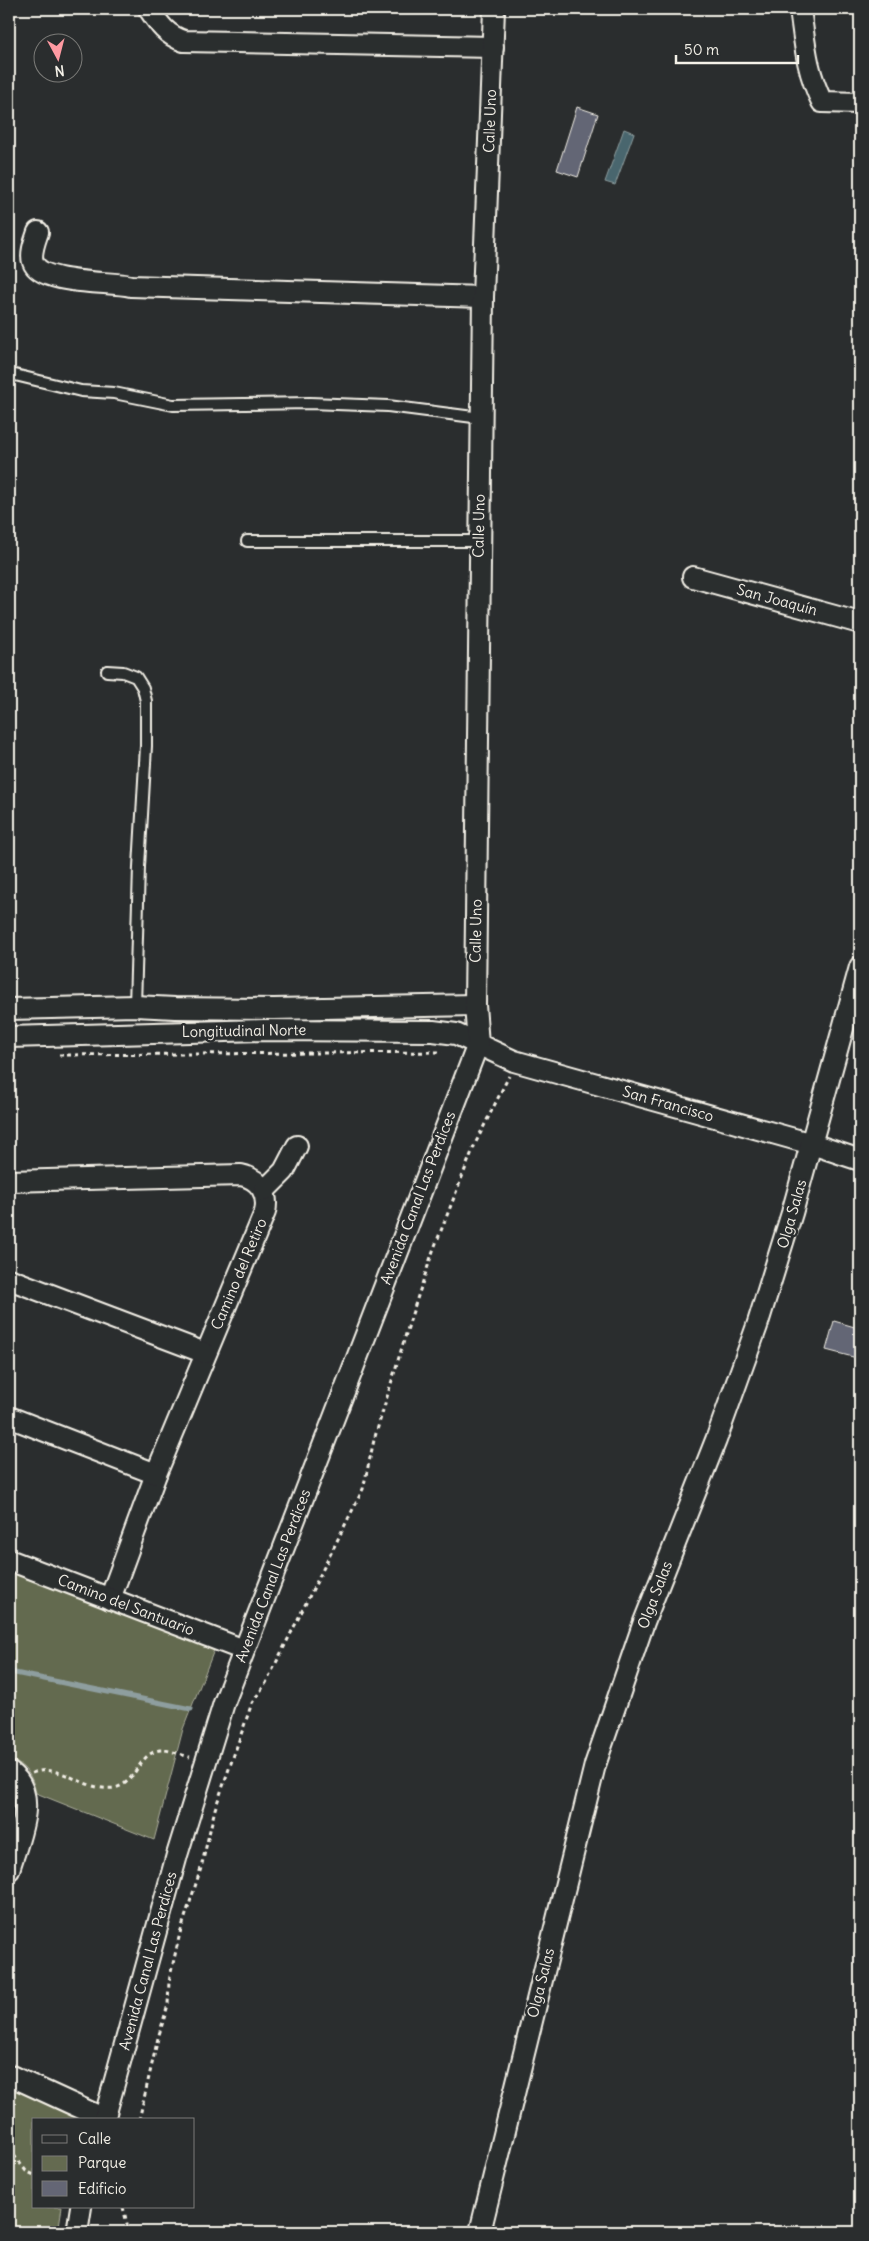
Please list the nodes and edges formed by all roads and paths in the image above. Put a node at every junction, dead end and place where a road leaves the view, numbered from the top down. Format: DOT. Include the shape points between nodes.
graph roads {
  1 [pos="149,9"];
  2 [pos="494,9"];
  3 [pos="800,9"];
  4 [pos="493,47"];
  5 [pos="860,103"];
  6 [pos="38,232"];
  7 [pos="483,297"];
  8 [pos="15,375"];
  9 [pos="481,418"];
  10 [pos="247,541"];
  11 [pos="479,541"];
  12 [pos="694,577"];
  13 [pos="860,622"];
  14 [pos="107,671"];
  15 [pos="860,967"];
  16 [pos="475,1005"];
  17 [pos="135,1006"];
  18 [pos="9,1009"];
  19 [pos="9,1037"];
  20 [pos="476,1049"];
  21 [pos="49,1056"];
  22 [pos="514,1061"];
  23 [pos="812,1144"];
  24 [pos="297,1146"];
  25 [pos="860,1160"];
  26 [pos="9,1181"];
  27 [pos="264,1191"];
  28 [pos="9,1279"];
  29 [pos="205,1353"];
  30 [pos="9,1417"];
  31 [pos="156,1474"];
  32 [pos="9,1560"];
  33 [pos="110,1599"];
  34 [pos="244,1650"];
  35 [pos="205,1760"];
  36 [pos="14,1777"];
  37 [pos="9,1870"];
  38 [pos="9,2075"];
  39 [pos="102,2118"];
  40 [pos="104,2118"];
  41 [pos="139,2118"];
  42 [pos="9,2149"];
  43 [pos="32,2174"];
  44 [pos="81,2208"];
  45 [pos="123,2208"];
  46 [pos="76,2232"];
  47 [pos="129,2232"];
  48 [pos="480,2232"];
  1 -- 4 [label="street" via="163,30 184,41"];
  2 -- 4 [label="street, Calle Uno"];
  3 -- 5 [label="street" via="806,60 822,102"];
  4 -- 7 [label="street, Calle Uno"];
  6 -- 7 [label="street" via="33,262 41,272 60,278 131,286"];
  7 -- 9 [label="street, Calle Uno"];
  8 -- 9 [label="lane" via="173,405 310,403 388,406"];
  9 -- 11 [label="street, Calle Uno"];
  10 -- 11 [label="lane"];
  11 -- 16 [label="street, Calle Uno"];
  12 -- 13 [label="street, San Joaquín"];
  14 -- 17 [label="lane" via="136,677 146,701"];
  15 -- 23 [label="street, Olga Salas"];
  16 -- 17 [label="street, Longitudinal Norte" via="274,1009"];
  16 -- 20 [label="street, Calle Uno"];
  17 -- 18 [label="street, Longitudinal Norte"];
  19 -- 20 [label="street, Longitudinal Norte" via="263,1030 433,1031 456,1034"];
  20 -- 21 [label="path" via="458,1052"];
  20 -- 22 [label="street, San Francisco"];
  20 -- 34 [label="street, Avenida Canal Las Perdices"];
  22 -- 23 [label="street, San Francisco"];
  22 -- 41 [label="path" via="475,1144 433,1251 374,1440 363,1489 266,1683 252,1703 227,1772 180,1933 169,1982 168,2005"];
  23 -- 25 [label="street, San Francisco"];
  23 -- 48 [label="street, Olga Salas" via="757,1326 644,1622 595,1765"];
  24 -- 27 [label="street" via="284,1171"];
  26 -- 27 [label="street" via="241,1175 254,1180"];
  27 -- 29 [label="street, Camino del Retiro" via="266,1212"];
  28 -- 29 [label="street"];
  29 -- 31 [label="street, Camino del Retiro"];
  30 -- 31 [label="street"];
  31 -- 33 [label="street, Camino del Retiro"];
  32 -- 33 [label="street, Camino del Santuario"];
  33 -- 34 [label="street, Camino del Santuario"];
  34 -- 35 [label="street, Avenida Canal Las Perdices"];
  35 -- 36 [label="path" via="162,1750 144,1759 136,1774 124,1784 108,1788 89,1786 54,1770"];
  35 -- 40 [label="street, Avenida Canal Las Perdices"];
  36 -- 37 [label="street" via="23,1790 26,1805"];
  38 -- 39 [label="street"];
  42 -- 43 [label="path"];
  44 -- 46 [label="street"];
  45 -- 47 [label="path"];
}
